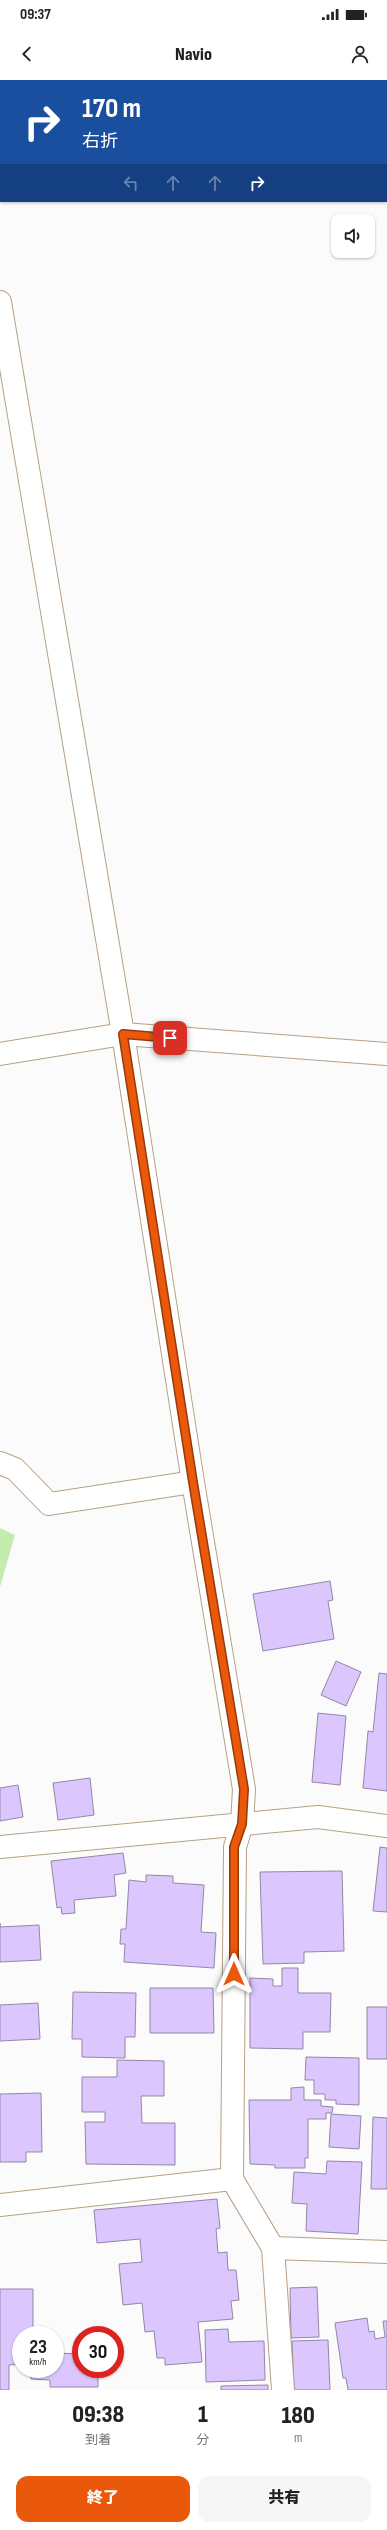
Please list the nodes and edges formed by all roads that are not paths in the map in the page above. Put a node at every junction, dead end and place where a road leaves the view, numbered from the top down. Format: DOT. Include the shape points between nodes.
graph roads {
  1 [pos="0,302"];
  2 [pos="123,1034"];
  3 [pos="0,1054"];
  4 [pos="387,1054"];
  5 [pos="0,1463"];
  6 [pos="193,1482"];
  7 [pos="242,1824"];
  8 [pos="387,1826"];
  9 [pos="0,1847"];
  10 [pos="232,2179"];
  11 [pos="0,2205"];
  12 [pos="273,2248"];
  13 [pos="387,2252"];
  14 [pos="283,2390"];
  1 -- 2 [label="street"];
  2 -- 3 [label="street"];
  2 -- 4 [label="street"];
  2 -- 6 [label="street"];
  5 -- 6 [label="street" via="15,1469 49,1504"];
  6 -- 7 [label="street" via="244,1789"];
  7 -- 8 [label="street" via="318,1817"];
  7 -- 9 [label="street"];
  7 -- 10 [label="street" via="234,1847"];
  10 -- 11 [label="street"];
  10 -- 12 [label="street"];
  12 -- 13 [label="street"];
  12 -- 14 [label="street"];
}
